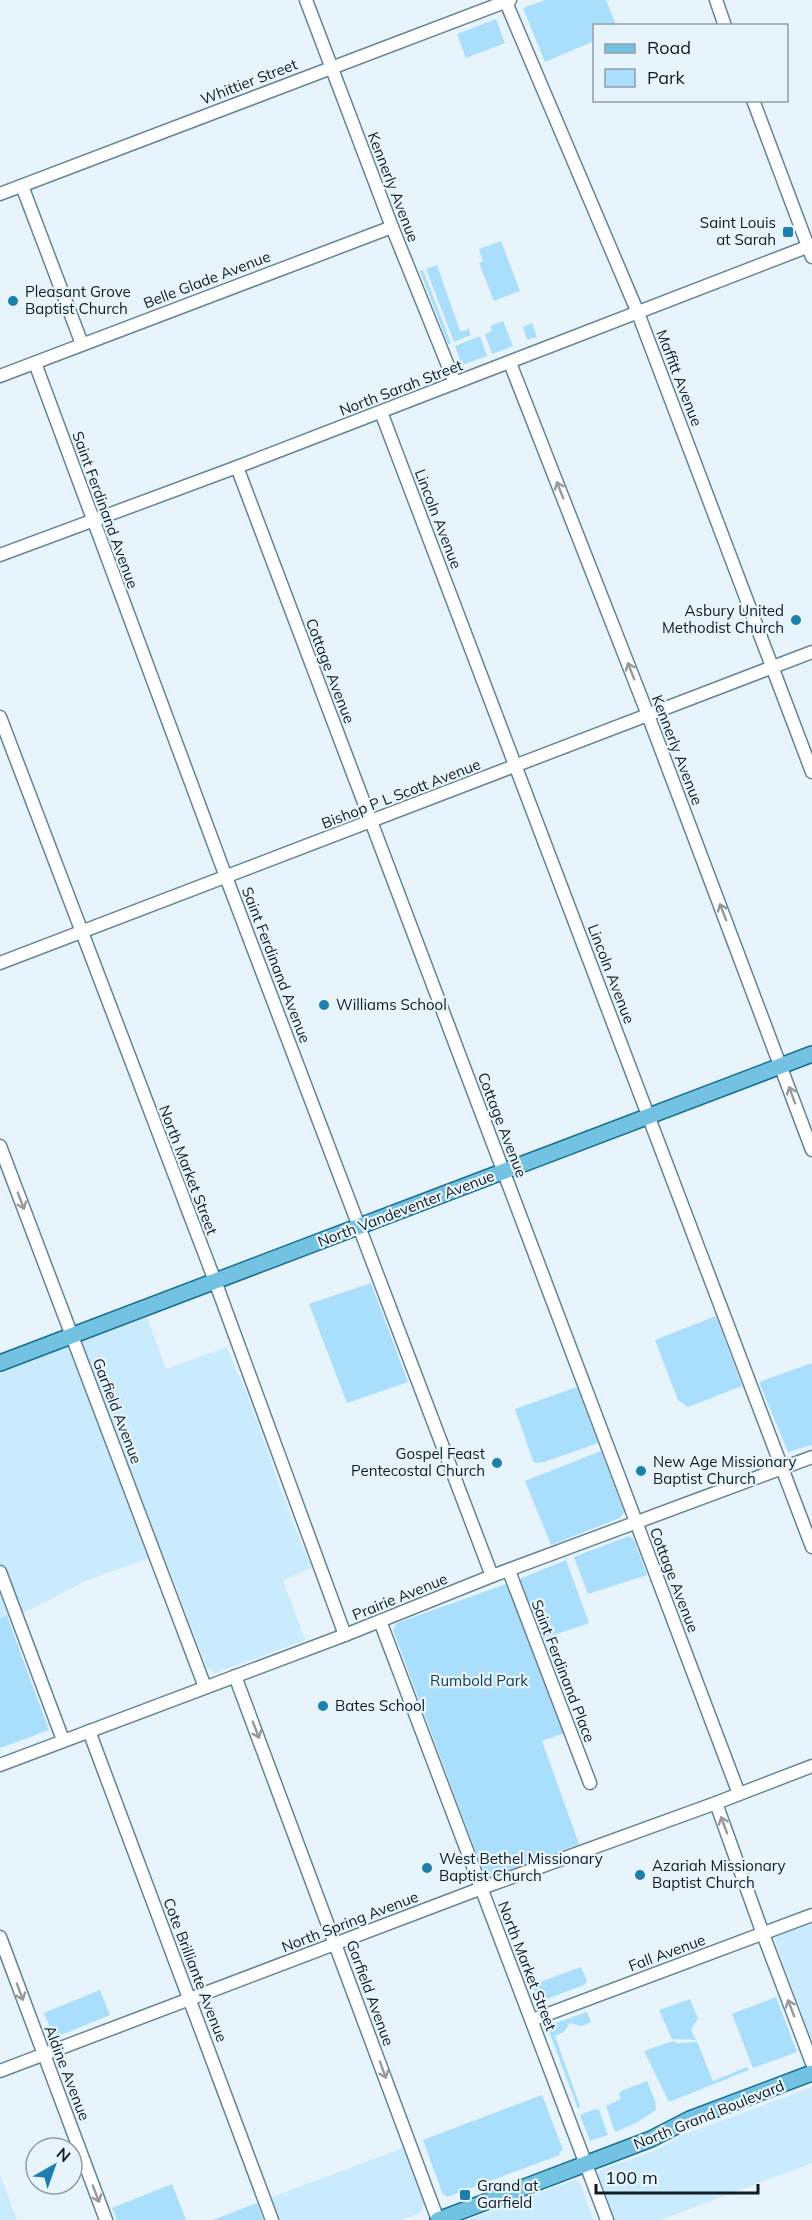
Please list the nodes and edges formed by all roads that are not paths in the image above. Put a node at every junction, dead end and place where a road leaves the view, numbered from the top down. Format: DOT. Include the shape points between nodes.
graph roads {
  1 [pos="306,0"];
  2 [pos="716,0"];
  3 [pos="507,1"];
  4 [pos="724,24"];
  5 [pos="332,66"];
  6 [pos="754,102"];
  7 [pos="22,186"];
  8 [pos="0,194"];
  9 [pos="392,227"];
  10 [pos="811,249"];
  11 [pos="638,313"];
  12 [pos="82,344"];
  13 [pos="35,363"];
  14 [pos="510,363"];
  15 [pos="0,376"];
  16 [pos="455,383"];
  17 [pos="381,412"];
  18 [pos="237,467"];
  19 [pos="92,519"];
  20 [pos="0,555"];
  21 [pos="812,652"];
  22 [pos="771,667"];
  23 [pos="648,715"];
  24 [pos="0,717"];
  25 [pos="516,765"];
  26 [pos="812,772"];
  27 [pos="370,821"];
  28 [pos="226,877"];
  29 [pos="81,933"];
  30 [pos="0,963"];
  31 [pos="812,1054"];
  32 [pos="781,1066"];
  33 [pos="650,1116"];
  34 [pos="0,1146"];
  35 [pos="812,1149"];
  36 [pos="503,1171"];
  37 [pos="359,1226"];
  38 [pos="215,1281"];
  39 [pos="72,1336"];
  40 [pos="0,1363"];
  41 [pos="812,1457"];
  42 [pos="782,1468"];
  43 [pos="637,1524"];
  44 [pos="812,1547"];
  45 [pos="509,1571"];
  46 [pos="0,1572"];
  47 [pos="492,1576"];
  48 [pos="380,1621"];
  49 [pos="345,1635"];
  50 [pos="235,1676"];
  51 [pos="205,1687"];
  52 [pos="89,1731"];
  53 [pos="63,1740"];
  54 [pos="0,1765"];
  55 [pos="812,1766"];
  56 [pos="590,1783"];
  57 [pos="739,1794"];
  58 [pos="716,1803"];
  59 [pos="482,1888"];
  60 [pos="812,1915"];
  61 [pos="762,1934"];
  62 [pos="0,1937"];
  63 [pos="336,1944"];
  64 [pos="190,1998"];
  65 [pos="532,2020"];
  66 [pos="44,2055"];
  67 [pos="812,2063"];
  68 [pos="0,2071"];
  69 [pos="812,2073"];
  70 [pos="586,2164"];
  71 [pos="106,2220"];
  72 [pos="272,2220"];
  73 [pos="438,2220"];
  74 [pos="607,2220"];
  1 -- 5 [label="street, Kennerly Avenue"];
  2 -- 4 [label="street"];
  3 -- 5 [label="street, Whittier Street"];
  3 -- 11 [label="street, Maffitt Avenue"];
  5 -- 7 [label="street, Whittier Street"];
  5 -- 9 [label="street, Kennerly Avenue"];
  6 -- 10 [label="street"];
  7 -- 8 [label="street, Whittier Street"];
  7 -- 12 [label="street"];
  9 -- 12 [label="street, Belle Glade Avenue"];
  9 -- 16 [label="street, Kennerly Avenue"];
  10 -- 11 [label="street, North Sarah Street"];
  11 -- 14 [label="street, North Sarah Street"];
  11 -- 22 [label="street, Maffitt Avenue"];
  12 -- 13 [label="street, Belle Glade Avenue"];
  13 -- 15 [label="street, Belle Glade Avenue"];
  13 -- 19 [label="street, Saint Ferdinand Avenue"];
  14 -- 16 [label="street, North Sarah Street"];
  23 -- 14 [label="street, Kennerly Avenue, one-way"];
  16 -- 17 [label="street, North Sarah Street"];
  17 -- 18 [label="street, North Sarah Street"];
  17 -- 25 [label="street, Lincoln Avenue"];
  18 -- 19 [label="street, North Sarah Street"];
  18 -- 27 [label="street, Cottage Avenue"];
  19 -- 20 [label="street, North Sarah Street"];
  19 -- 28 [label="street, Saint Ferdinand Avenue"];
  21 -- 22 [label="street, Bishop P L Scott Avenue"];
  22 -- 23 [label="street, Bishop P L Scott Avenue"];
  22 -- 26 [label="street, Maffitt Avenue"];
  23 -- 25 [label="street, Bishop P L Scott Avenue"];
  32 -- 23 [label="street, Kennerly Avenue, one-way"];
  24 -- 29 [label="street, North Market Street"];
  25 -- 27 [label="street, Bishop P L Scott Avenue"];
  25 -- 33 [label="street, Lincoln Avenue"];
  27 -- 28 [label="street, Bishop P L Scott Avenue"];
  27 -- 36 [label="street, Cottage Avenue"];
  28 -- 29 [label="street, Bishop P L Scott Avenue"];
  28 -- 37 [label="street, Saint Ferdinand Avenue"];
  29 -- 30 [label="street, Bishop P L Scott Avenue"];
  29 -- 38 [label="street, North Market Street"];
  31 -- 32 [label="main road, North Vandeventer Avenue"];
  32 -- 33 [label="main road, North Vandeventer Avenue"];
  35 -- 32 [label="street, Kennerly Avenue, one-way"];
  33 -- 36 [label="main road, North Vandeventer Avenue"];
  33 -- 42 [label="street, Lincoln Avenue"];
  34 -- 39 [label="street, Garfield Avenue, one-way"];
  36 -- 37 [label="main road, North Vandeventer Avenue"];
  36 -- 43 [label="street, Cottage Avenue"];
  37 -- 38 [label="main road, North Vandeventer Avenue"];
  37 -- 47 [label="street, Saint Ferdinand Avenue"];
  38 -- 39 [label="main road, North Vandeventer Avenue"];
  38 -- 49 [label="street, North Market Street"];
  39 -- 40 [label="main road, North Vandeventer Avenue"];
  39 -- 51 [label="street, Garfield Avenue"];
  41 -- 42 [label="street, Prairie Avenue"];
  42 -- 43 [label="street, Prairie Avenue"];
  42 -- 44 [label="street, Lincoln Avenue"];
  43 -- 45 [label="street, Prairie Avenue"];
  43 -- 57 [label="street, Cottage Avenue"];
  45 -- 47 [label="street, Prairie Avenue"];
  45 -- 56 [label="street, Saint Ferdinand Place"];
  46 -- 53 [label="street"];
  47 -- 48 [label="street, Prairie Avenue"];
  48 -- 49 [label="street, Prairie Avenue"];
  48 -- 59 [label="street, North Market Street"];
  49 -- 50 [label="street, Prairie Avenue"];
  50 -- 51 [label="street, Prairie Avenue"];
  50 -- 63 [label="street, Garfield Avenue, one-way"];
  51 -- 52 [label="street, Prairie Avenue"];
  52 -- 53 [label="street, Prairie Avenue"];
  52 -- 64 [label="street, Cote Brilliante Avenue"];
  53 -- 54 [label="street, Prairie Avenue"];
  55 -- 57 [label="street, North Spring Avenue"];
  57 -- 58 [label="street, North Spring Avenue"];
  58 -- 59 [label="street, North Spring Avenue"];
  61 -- 58 [label="street, one-way"];
  59 -- 63 [label="street, North Spring Avenue"];
  59 -- 65 [label="street, North Market Street"];
  60 -- 61 [label="street, Fall Avenue"];
  61 -- 65 [label="street, Fall Avenue"];
  67 -- 61 [label="street, one-way"];
  62 -- 66 [label="street, Aldine Avenue, one-way"];
  63 -- 64 [label="street, North Spring Avenue"];
  63 -- 73 [label="street, Garfield Avenue, one-way"];
  64 -- 66 [label="street, North Spring Avenue"];
  64 -- 72 [label="street, Cote Brilliante Avenue"];
  65 -- 70 [label="street, North Market Street"];
  66 -- 68 [label="street, North Spring Avenue"];
  66 -- 71 [label="street, Aldine Avenue, one-way"];
  69 -- 70 [label="main road, North Grand Boulevard"];
  70 -- 73 [label="main road, North Grand Boulevard"];
  70 -- 74 [label="street, North Market Street"];
}
